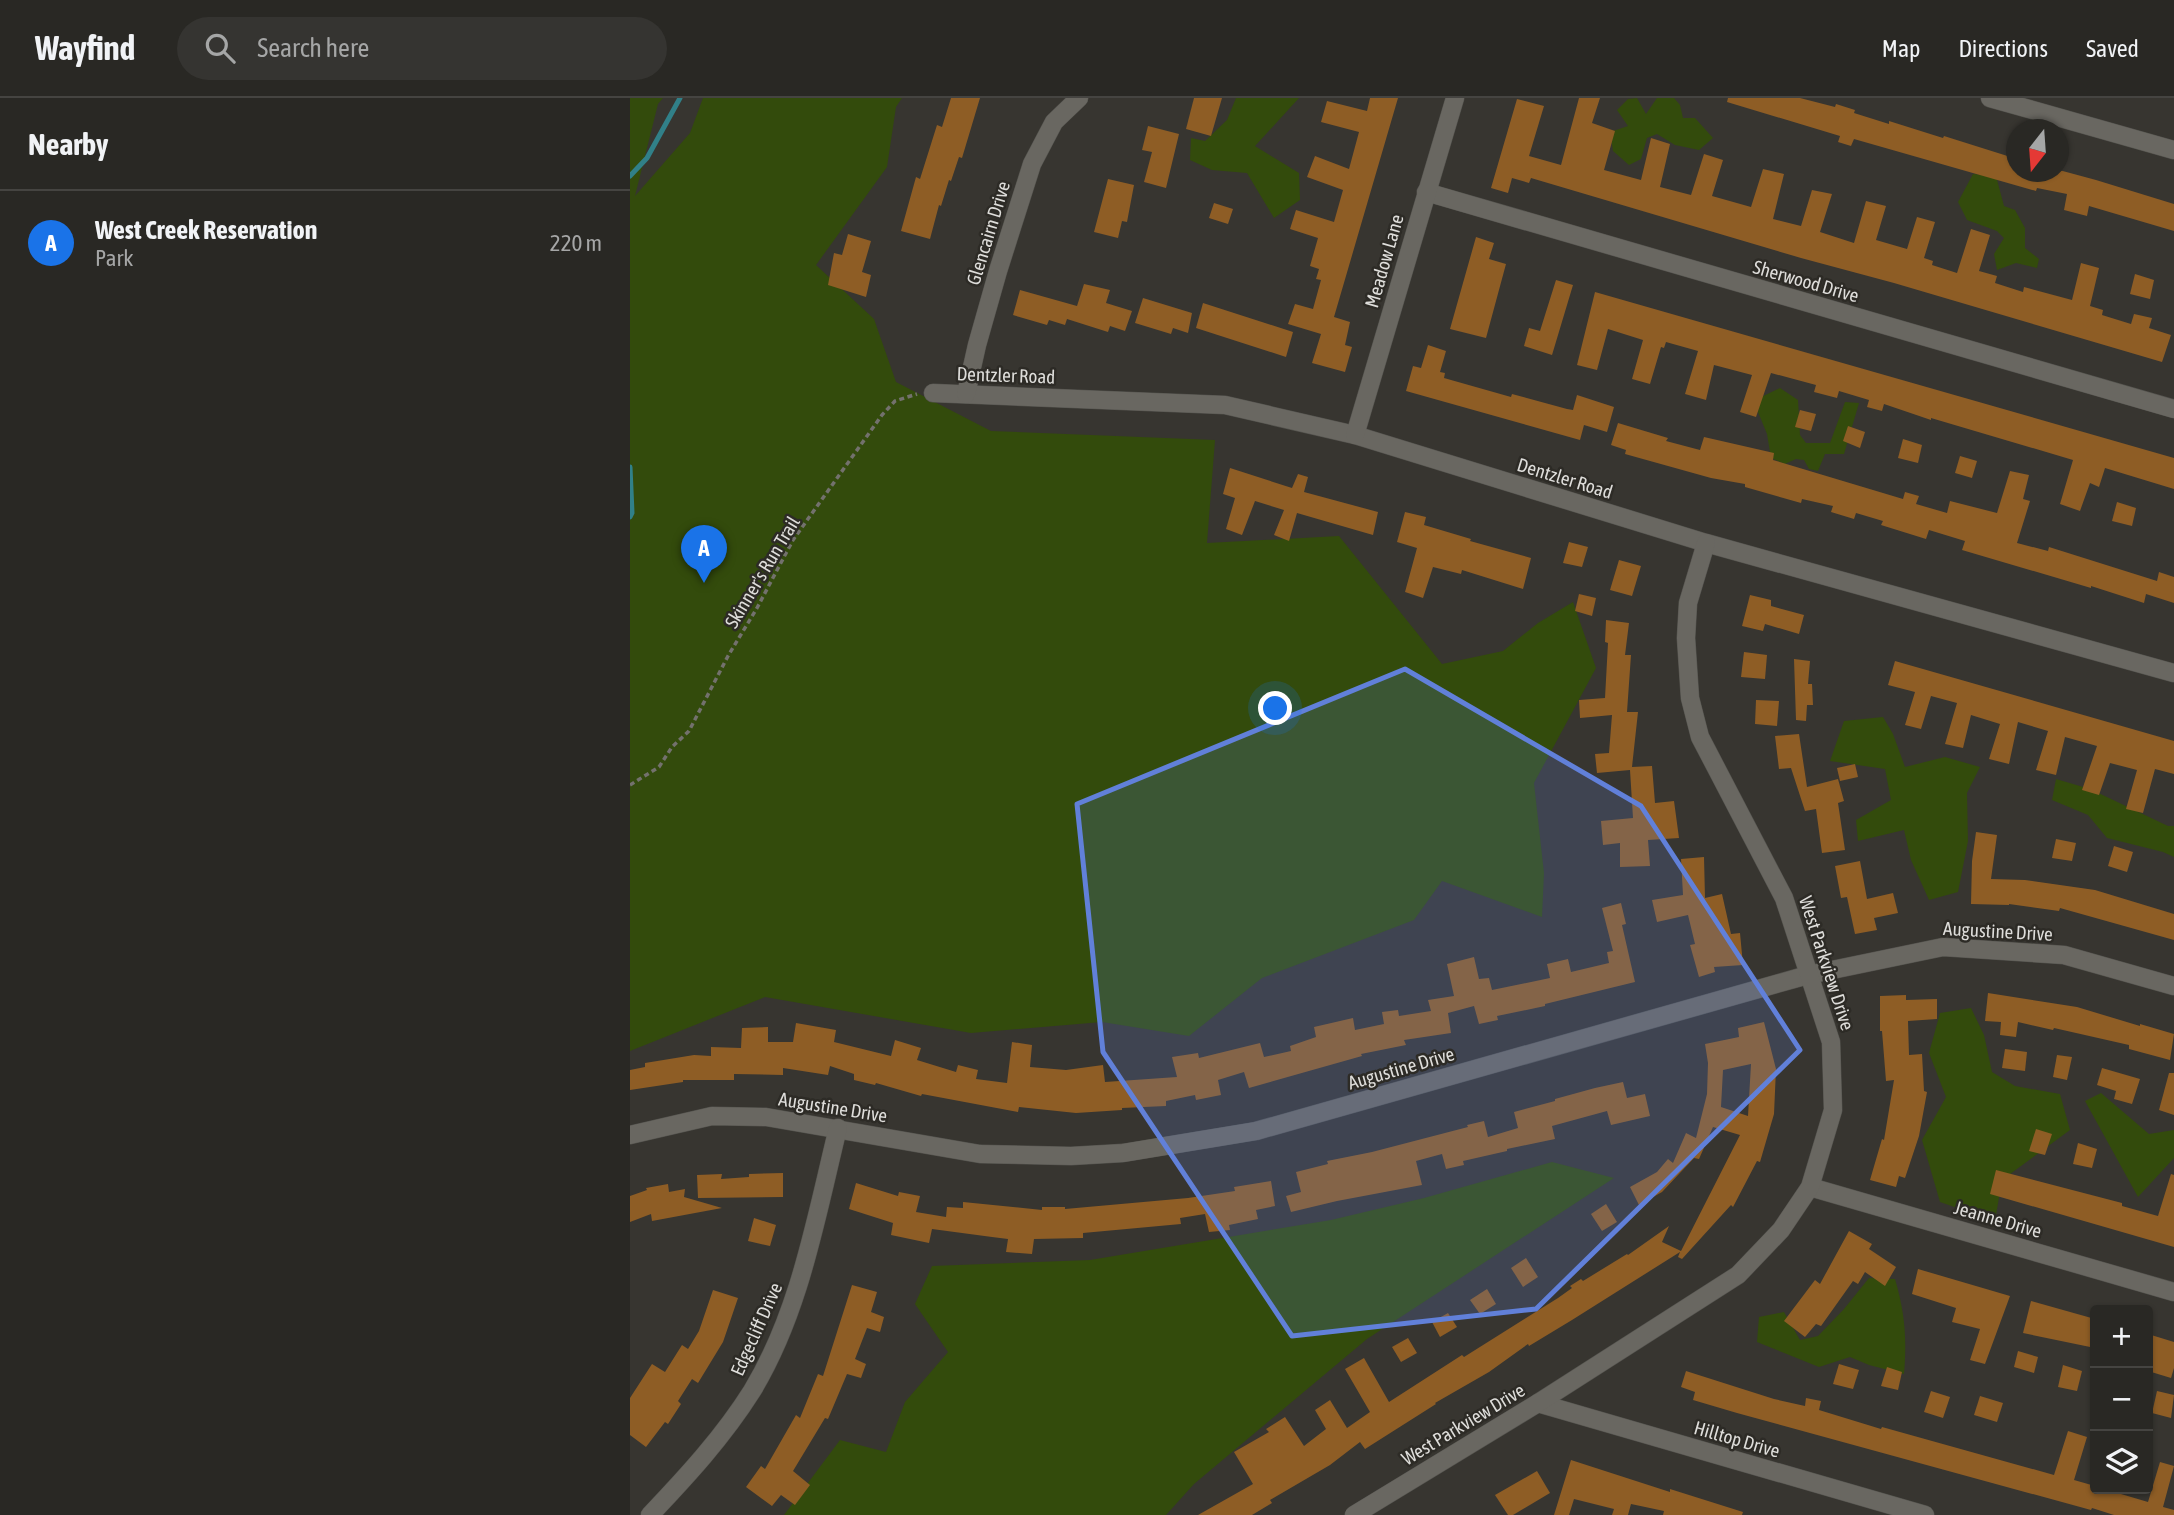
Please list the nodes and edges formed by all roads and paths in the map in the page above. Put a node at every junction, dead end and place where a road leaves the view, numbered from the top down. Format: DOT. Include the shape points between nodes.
graph roads {
  1 [pos="1079,98"];
  2 [pos="1455,98"];
  3 [pos="1990,98"];
  4 [pos="2174,150"];
  5 [pos="1426,192"];
  6 [pos="933,393"];
  7 [pos="966,394"];
  8 [pos="2174,409"];
  9 [pos="1355,435"];
  10 [pos="1706,542"];
  11 [pos="2174,673"];
  12 [pos="630,785"];
  13 [pos="1808,975"];
  14 [pos="2174,986"];
  15 [pos="838,1128"];
  16 [pos="630,1135"];
  17 [pos="1810,1186"];
  18 [pos="2174,1292"];
  19 [pos="1538,1403"];
  20 [pos="650,1515"];
  21 [pos="1354,1515"];
  22 [pos="1924,1515"];
  1 -- 7 [label="street, Glencairn Drive" via="1054,122 1032,164"];
  2 -- 5 [label="street, Meadow Lane"];
  3 -- 4 [label="street"];
  5 -- 8 [label="street, Sherwood Drive"];
  5 -- 9 [label="street, Meadow Lane"];
  6 -- 7 [label="street, Dentzler Road"];
  6 -- 12 [label="path, Skinner's Run Trail" via="895,401 882,415 793,540 689,731 659,767"];
  7 -- 9 [label="street, Dentzler Road" via="1224,405"];
  9 -- 10 [label="street, Dentzler Road"];
  10 -- 11 [label="street, Dentzler Road"];
  10 -- 13 [label="street, West Parkview Drive" via="1688,603 1690,698 1700,737 1784,898"];
  13 -- 14 [label="street, Augustine Drive" via="1944,947 2064,955"];
  13 -- 15 [label="street, Augustine Drive" via="1256,1131 1186,1144 1071,1156 980,1154"];
  13 -- 17 [label="street, West Parkview Drive" via="1831,1042 1833,1110"];
  15 -- 16 [label="street, Augustine Drive" via="766,1117 712,1116"];
  15 -- 20 [label="street, Edgecliff Drive" via="800,1279 772,1353 722,1434"];
  17 -- 18 [label="street, Jeanne Drive"];
  17 -- 19 [label="street, West Parkview Drive" via="1781,1230 1738,1275"];
  19 -- 21 [label="street, West Parkview Drive"];
  19 -- 22 [label="street, Hilltop Drive"];
}
